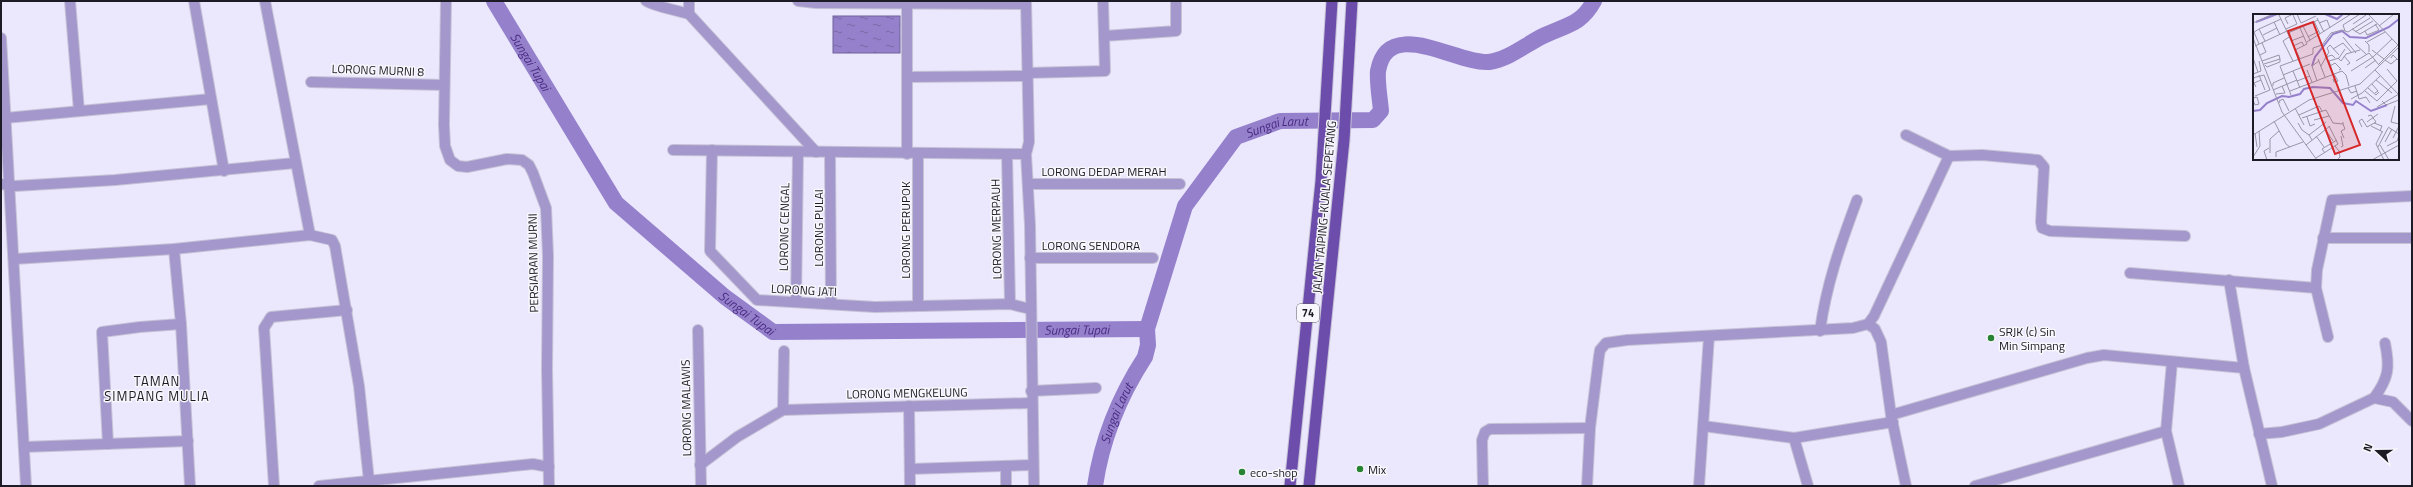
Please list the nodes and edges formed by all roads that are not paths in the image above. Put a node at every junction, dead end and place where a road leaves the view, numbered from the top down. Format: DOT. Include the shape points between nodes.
graph roads {
  1 [pos="70,1"];
  2 [pos="194,1"];
  3 [pos="265,1"];
  4 [pos="446,1"];
  5 [pos="646,1"];
  6 [pos="689,1"];
  7 [pos="798,1"];
  8 [pos="1103,1"];
  9 [pos="1176,1"];
  10 [pos="1332,1"];
  11 [pos="1352,1"];
  12 [pos="862,2"];
  13 [pos="933,2"];
  14 [pos="906,3"];
  15 [pos="1005,3"];
  16 [pos="1026,3"];
  17 [pos="689,14"];
  18 [pos="1104,36"];
  19 [pos="1,38"];
  20 [pos="1027,74"];
  21 [pos="907,77"];
  22 [pos="311,82"];
  23 [pos="444,85"];
  24 [pos="211,99"];
  25 [pos="79,111"];
  26 [pos="5,118"];
  27 [pos="1906,135"];
  28 [pos="673,150"];
  29 [pos="712,150"];
  30 [pos="798,152"];
  31 [pos="816,152"];
  32 [pos="830,152"];
  33 [pos="907,154"];
  34 [pos="918,154"];
  35 [pos="1008,154"];
  36 [pos="1026,154"];
  37 [pos="1949,156"];
  38 [pos="295,163"];
  39 [pos="224,171"];
  40 [pos="5,184"];
  41 [pos="1028,184"];
  42 [pos="1180,184"];
  43 [pos="2412,196"];
  44 [pos="1857,200"];
  45 [pos="310,235"];
  46 [pos="2185,236"];
  47 [pos="2323,238"];
  48 [pos="2412,238"];
  49 [pos="174,249"];
  50 [pos="1030,258"];
  51 [pos="1152,258"];
  52 [pos="14,259"];
  53 [pos="2130,273"];
  54 [pos="2229,280"];
  55 [pos="2316,288"];
  56 [pos="796,302"];
  57 [pos="831,304"];
  58 [pos="1010,304"];
  59 [pos="918,306"];
  60 [pos="347,310"];
  61 [pos="1030,314"];
  62 [pos="181,324"];
  63 [pos="1868,324"];
  64 [pos="698,330"];
  65 [pos="1820,331"];
  66 [pos="1709,336"];
  67 [pos="2328,337"];
  68 [pos="2385,343"];
  69 [pos="784,351"];
  70 [pos="2172,362"];
  71 [pos="2244,368"];
  72 [pos="1096,388"];
  73 [pos="1031,391"];
  74 [pos="2374,398"];
  75 [pos="1031,403"];
  76 [pos="909,406"];
  77 [pos="783,410"];
  78 [pos="1892,418"];
  79 [pos="2412,421"];
  80 [pos="1703,426"];
  81 [pos="1590,428"];
  82 [pos="2166,431"];
  83 [pos="2259,434"];
  84 [pos="1794,438"];
  85 [pos="188,441"];
  86 [pos="108,444"];
  87 [pos="24,447"];
  88 [pos="700,465"];
  89 [pos="1033,465"];
  90 [pos="549,467"];
  91 [pos="1006,467"];
  92 [pos="910,468"];
  93 [pos="369,481"];
  94 [pos="2004,482"];
  95 [pos="26,486"];
  96 [pos="190,486"];
  97 [pos="274,486"];
  98 [pos="319,486"];
  99 [pos="549,486"];
  100 [pos="701,486"];
  101 [pos="910,486"];
  102 [pos="1006,486"];
  103 [pos="1034,486"];
  104 [pos="1290,486"];
  105 [pos="1309,486"];
  106 [pos="1482,486"];
  107 [pos="1587,486"];
  108 [pos="1698,486"];
  109 [pos="1808,486"];
  110 [pos="1906,486"];
  111 [pos="1975,486"];
  112 [pos="2179,486"];
  113 [pos="2272,486"];
  1 -- 25 [label="street"];
  2 -- 24 [label="street"];
  3 -- 38 [label="street"];
  4 -- 23 [label="street, PERSIARAN MURNI"];
  5 -- 17 [label="street" via="648,4 662,5"];
  6 -- 17 [label="street"];
  7 -- 12 [label="street"];
  8 -- 18 [label="street"];
  9 -- 18 [label="street" via="1176,31"];
  10 -- 104 [label="main road, JALAN TAIPING-KUALA SEPETANG / 74" via="1324,140"];
  11 -- 105 [label="main road, JALAN TAIPING-KUALA SEPETANG / 74" via="1344,140"];
  12 -- 14 [label="street"];
  13 -- 14 [label="street"];
  13 -- 15 [label="street"];
  14 -- 21 [label="street"];
  15 -- 16 [label="street"];
  16 -- 20 [label="street"];
  17 -- 31 [label="street"];
  18 -- 20 [label="street" via="1105,71"];
  19 -- 26 [label="street"];
  20 -- 21 [label="street"];
  20 -- 36 [label="street" via="1029,142"];
  21 -- 33 [label="street"];
  22 -- 23 [label="street, LORONG MURNI 8"];
  23 -- 90 [label="street, PERSIARAN MURNI" via="445,146 450,160 458,166 467,166 507,159 522,160 529,165 533,173 546,208"];
  24 -- 25 [label="street"];
  24 -- 39 [label="street"];
  25 -- 26 [label="street"];
  26 -- 40 [label="street"];
  27 -- 37 [label="street"];
  28 -- 29 [label="street"];
  29 -- 30 [label="street"];
  29 -- 56 [label="street, LORONG JATI" via="710,251 757,300"];
  30 -- 31 [label="street"];
  30 -- 56 [label="street, LORONG CENGAL"];
  31 -- 32 [label="street"];
  32 -- 33 [label="street"];
  32 -- 57 [label="street, LORONG PULAI"];
  33 -- 34 [label="street"];
  34 -- 35 [label="street"];
  34 -- 59 [label="street, LORONG PERUPOK"];
  35 -- 36 [label="street"];
  35 -- 58 [label="street, LORONG MERPAUH"];
  36 -- 41 [label="street"];
  37 -- 46 [label="street" via="1982,155 2038,160 2044,168 2041,222 2042,228 2050,232"];
  37 -- 63 [label="street"];
  38 -- 39 [label="street"];
  38 -- 45 [label="street"];
  39 -- 40 [label="street" via="106,181 15,186"];
  40 -- 52 [label="street"];
  41 -- 42 [label="street, LORONG DEDAP MERAH"];
  41 -- 50 [label="street"];
  43 -- 47 [label="street" via="2333,199 2330,201"];
  44 -- 65 [label="street" via="1824,300"];
  45 -- 49 [label="street"];
  45 -- 60 [label="street" via="332,240 335,246"];
  47 -- 48 [label="street"];
  47 -- 55 [label="street"];
  49 -- 52 [label="street"];
  49 -- 62 [label="street"];
  50 -- 51 [label="street, LORONG SENDORA"];
  50 -- 61 [label="street"];
  52 -- 87 [label="street"];
  53 -- 54 [label="street"];
  54 -- 55 [label="street"];
  54 -- 71 [label="street"];
  55 -- 67 [label="street"];
  56 -- 57 [label="street, LORONG JATI"];
  57 -- 59 [label="street, LORONG JATI" via="874,307"];
  58 -- 59 [label="street, LORONG JATI"];
  58 -- 61 [label="street, LORONG JATI"];
  60 -- 93 [label="street" via="359,386"];
  60 -- 97 [label="street" via="270,317 266,321 264,328"];
  61 -- 73 [label="street"];
  62 -- 85 [label="street"];
  62 -- 86 [label="street" via="102,332"];
  63 -- 65 [label="street"];
  63 -- 78 [label="street" via="1875,329 1881,342"];
  64 -- 88 [label="street, LORONG MALAWIS"];
  65 -- 66 [label="street"];
  66 -- 80 [label="street"];
  66 -- 81 [label="street" via="1606,343 1600,350"];
  68 -- 74 [label="street" via="2389,364 2384,384"];
  69 -- 77 [label="street"];
  70 -- 71 [label="street"];
  70 -- 78 [label="street" via="2119,355 2087,358"];
  70 -- 82 [label="street"];
  71 -- 83 [label="street"];
  72 -- 73 [label="street"];
  73 -- 75 [label="street"];
  74 -- 79 [label="street" via="2393,402"];
  74 -- 83 [label="street" via="2319,424"];
  75 -- 76 [label="street, LORONG MENGKELUNG"];
  75 -- 89 [label="street"];
  76 -- 77 [label="street, LORONG MENGKELUNG"];
  76 -- 92 [label="street"];
  77 -- 88 [label="street" via="737,437"];
  78 -- 84 [label="street"];
  78 -- 110 [label="street"];
  80 -- 84 [label="street"];
  80 -- 108 [label="street"];
  81 -- 106 [label="street" via="1490,429 1485,432 1482,440"];
  81 -- 107 [label="street"];
  82 -- 94 [label="street"];
  82 -- 112 [label="street"];
  83 -- 113 [label="street"];
  84 -- 109 [label="street"];
  85 -- 86 [label="street"];
  85 -- 96 [label="street"];
  86 -- 87 [label="street"];
  87 -- 95 [label="street"];
  88 -- 100 [label="street, LORONG MALAWIS"];
  89 -- 91 [label="street"];
  89 -- 103 [label="street"];
  90 -- 93 [label="street" via="533,464"];
  90 -- 99 [label="street, PERSIARAN MURNI"];
  91 -- 92 [label="street"];
  91 -- 102 [label="street"];
  92 -- 101 [label="street"];
  93 -- 98 [label="street"];
  94 -- 111 [label="street"];
}
